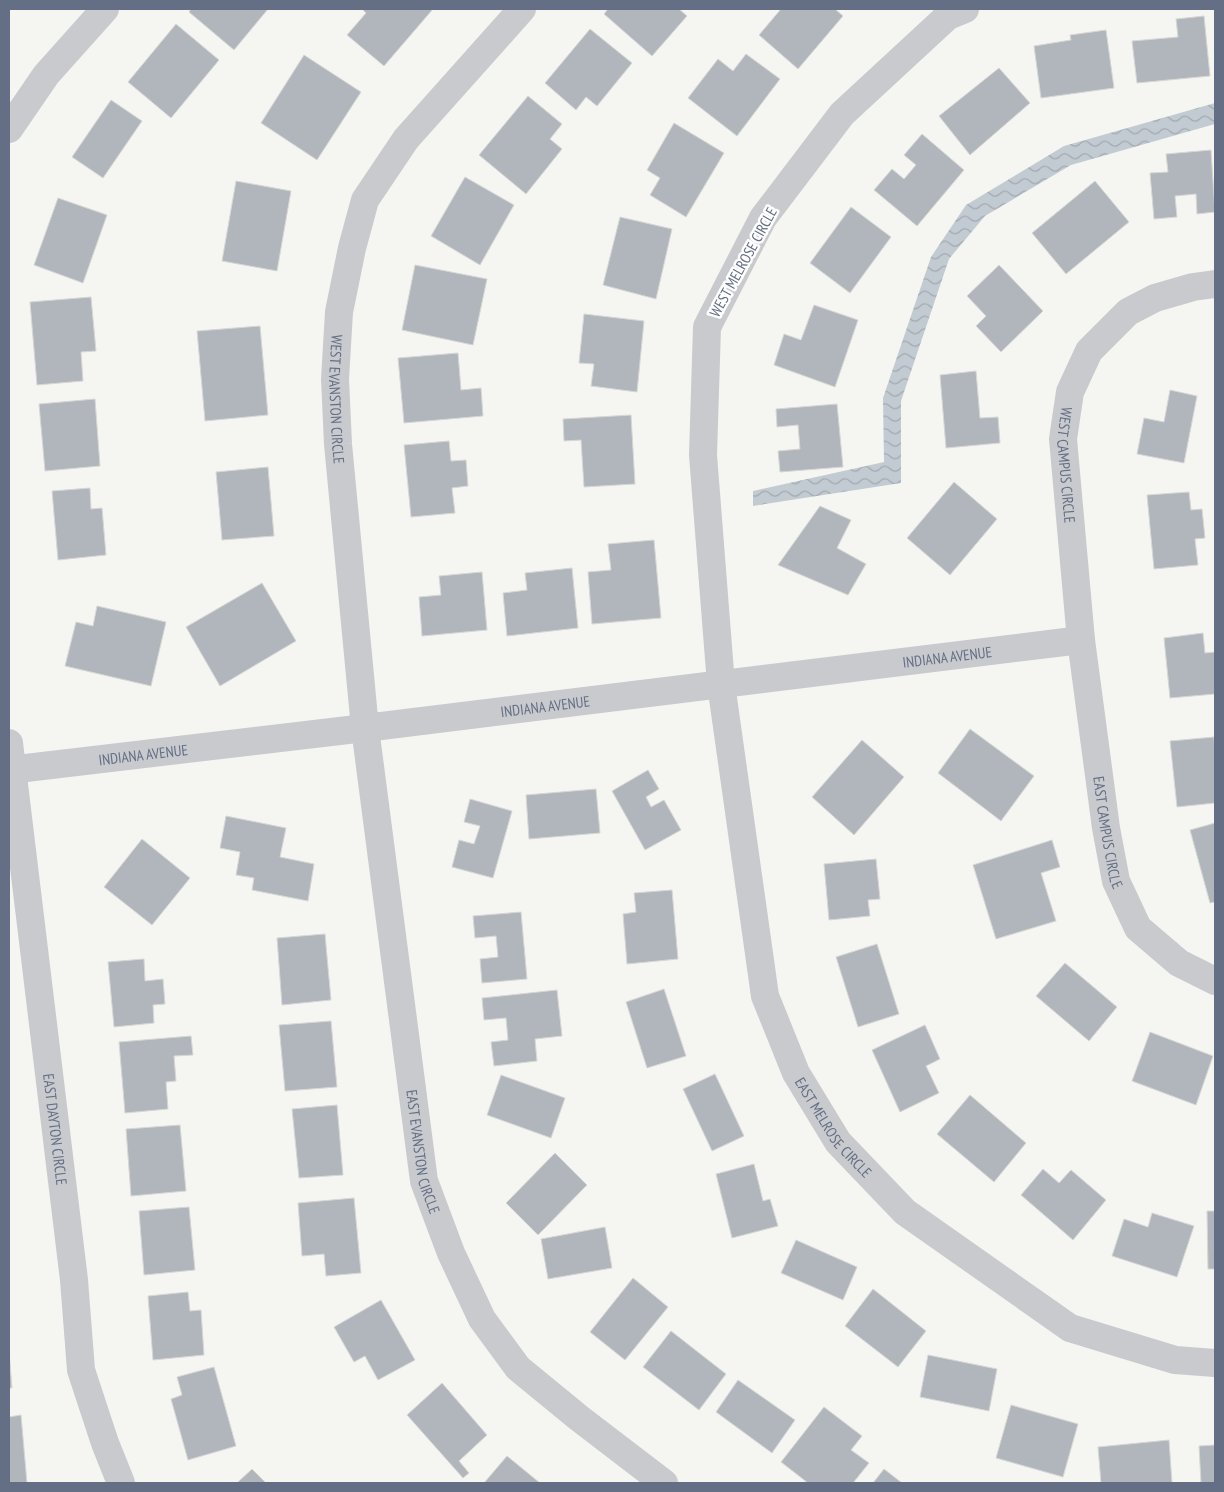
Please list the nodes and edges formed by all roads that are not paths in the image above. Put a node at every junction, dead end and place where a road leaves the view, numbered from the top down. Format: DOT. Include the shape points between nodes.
graph roads {
  1 [pos="105,9"];
  2 [pos="522,9"];
  3 [pos="965,9"];
  4 [pos="9,129"];
  5 [pos="1215,284"];
  6 [pos="1081,640"];
  7 [pos="721,684"];
  8 [pos="365,728"];
  9 [pos="9,743"];
  10 [pos="10,770"];
  11 [pos="1215,981"];
  12 [pos="1215,1363"];
  13 [pos="121,1483"];
  14 [pos="664,1483"];
  1 -- 4 [label="street" via="46,75"];
  2 -- 8 [label="street, WEST EVANSTON CIRCLE" via="406,139 365,200 352,248 339,312 335,379 338,444"];
  3 -- 7 [label="street, WEST MELROSE CIRCLE" via="948,16 842,114 763,218 707,327 703,454"];
  5 -- 6 [label="street, WEST CAMPUS CIRCLE" via="1155,298 1128,312 1089,351 1070,392 1063,439"];
  6 -- 7 [label="street, INDIANA AVENUE"];
  6 -- 11 [label="street, EAST CAMPUS CIRCLE" via="1116,881 1138,928 1179,963"];
  7 -- 8 [label="street, INDIANA AVENUE"];
  7 -- 12 [label="street, EAST MELROSE CIRCLE" via="765,996 796,1073 838,1142 905,1212 1070,1328 1175,1360"];
  8 -- 10 [label="street, INDIANA AVENUE"];
  8 -- 14 [label="street, EAST EVANSTON CIRCLE" via="424,1181 451,1253 482,1319 518,1368"];
  9 -- 10 [label="street, EAST DAYTON CIRCLE"];
  10 -- 13 [label="street, EAST DAYTON CIRCLE" via="72,1270 81,1370"];
}
